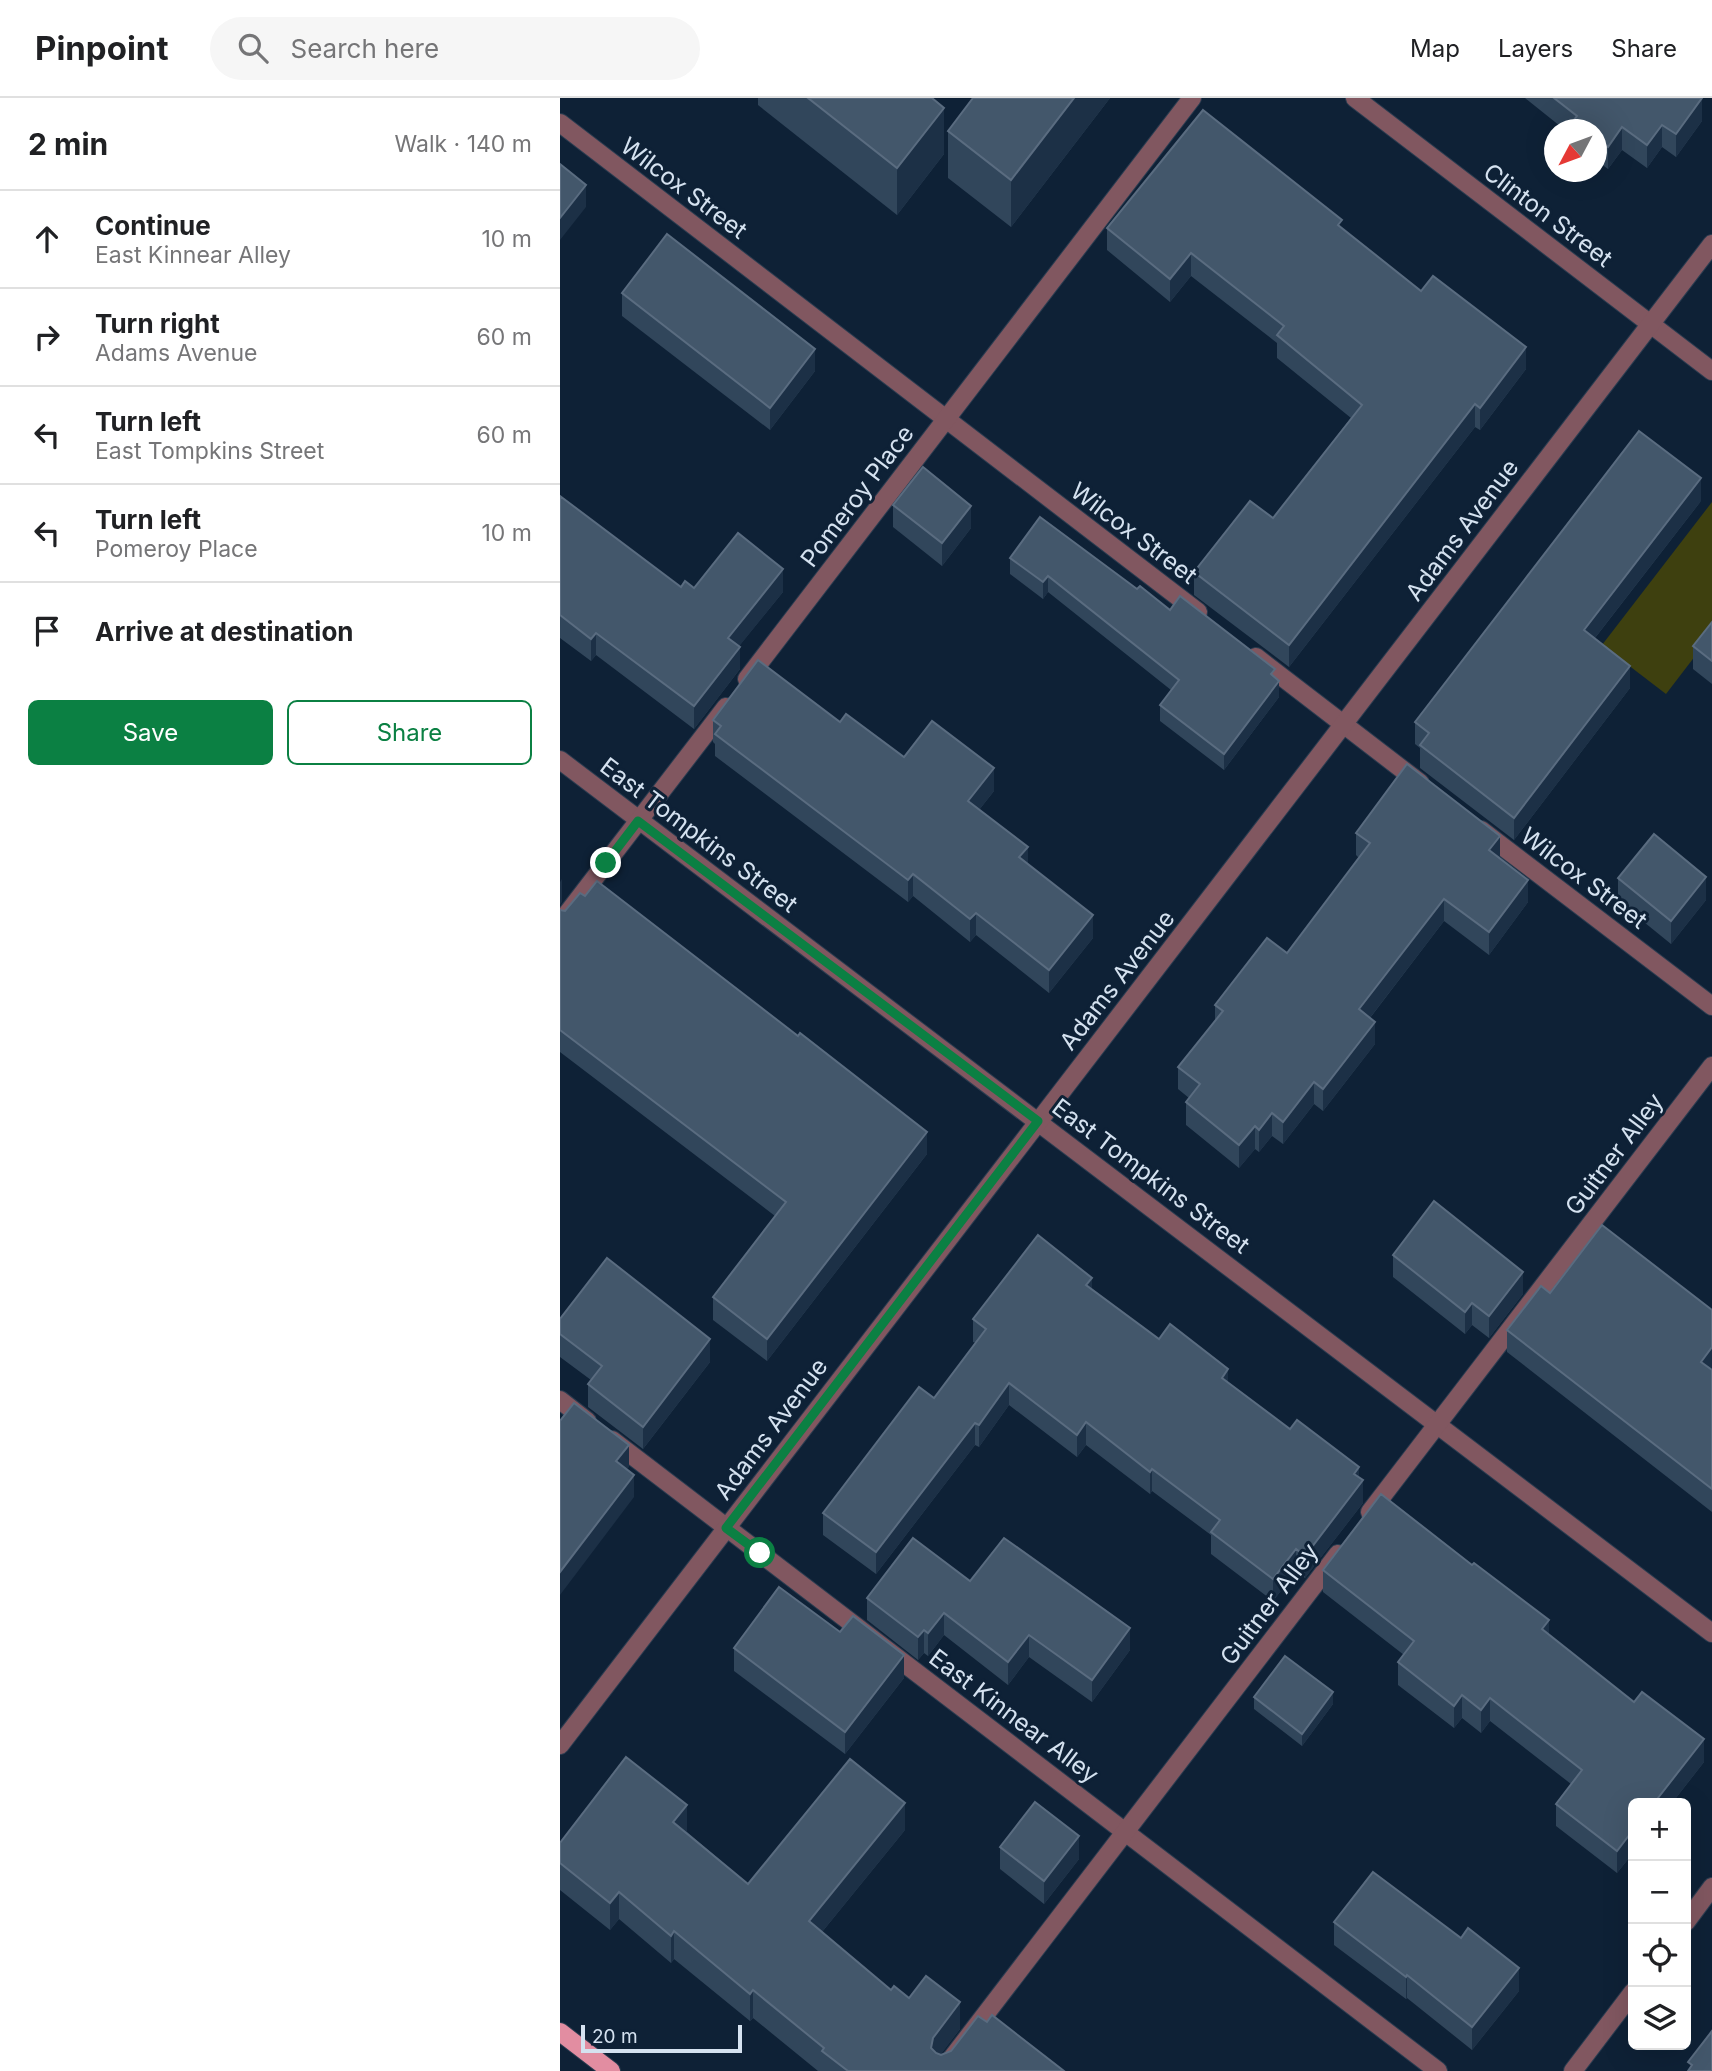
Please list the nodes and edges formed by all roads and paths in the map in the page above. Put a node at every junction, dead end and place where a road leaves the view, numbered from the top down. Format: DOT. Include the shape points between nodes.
graph roads {
  1 [pos="1192,98"];
  2 [pos="1355,98"];
  3 [pos="560,123"];
  4 [pos="1712,244"];
  5 [pos="1650,324"];
  6 [pos="1712,371"];
  7 [pos="946,419"];
  8 [pos="1211,622"];
  9 [pos="1244,647"];
  10 [pos="1344,724"];
  11 [pos="560,760"];
  12 [pos="1439,797"];
  13 [pos="638,821"];
  14 [pos="1472,822"];
  15 [pos="560,923"];
  16 [pos="1712,1006"];
  17 [pos="1712,1066"];
  18 [pos="1038,1121"];
  19 [pos="560,1400"];
  20 [pos="1438,1425"];
  21 [pos="726,1528"];
  22 [pos="1712,1633"];
  23 [pos="560,1745"];
  24 [pos="1125,1832"];
  25 [pos="1712,1887"];
  26 [pos="1691,1915"];
  27 [pos="1628,1999"];
  28 [pos="560,2032"];
  29 [pos="611,2071"];
  30 [pos="942,2071"];
  31 [pos="1438,2071"];
  32 [pos="1573,2071"];
  1 -- 7 [label="street, Pomeroy Place"];
  2 -- 5 [label="street, Clinton Street"];
  3 -- 7 [label="street, Wilcox Street"];
  4 -- 5 [label="street, Adams Avenue"];
  5 -- 6 [label="street, Clinton Street"];
  5 -- 10 [label="street, Adams Avenue"];
  7 -- 8 [label="street, Wilcox Street"];
  7 -- 13 [label="street, Pomeroy Place"];
  9 -- 10 [label="street"];
  10 -- 12 [label="street"];
  10 -- 18 [label="street, Adams Avenue"];
  11 -- 13 [label="street, East Tompkins Street"];
  13 -- 15 [label="street, Pomeroy Place"];
  13 -- 18 [label="street, East Tompkins Street"];
  14 -- 16 [label="street, Wilcox Street"];
  17 -- 20 [label="street, Guitner Alley"];
  18 -- 20 [label="street, East Tompkins Street"];
  18 -- 21 [label="street, Adams Avenue"];
  19 -- 21 [label="street, East Kinnear Alley"];
  20 -- 22 [label="street, East Tompkins Street"];
  20 -- 24 [label="street, Guitner Alley"];
  21 -- 23 [label="street, Adams Avenue"];
  21 -- 24 [label="street, East Kinnear Alley"];
  24 -- 30 [label="street, Guitner Alley"];
  24 -- 31 [label="street, East Kinnear Alley"];
  25 -- 26 [label="street"];
  27 -- 32 [label="street"];
  28 -- 29 [label="main road"];
}
